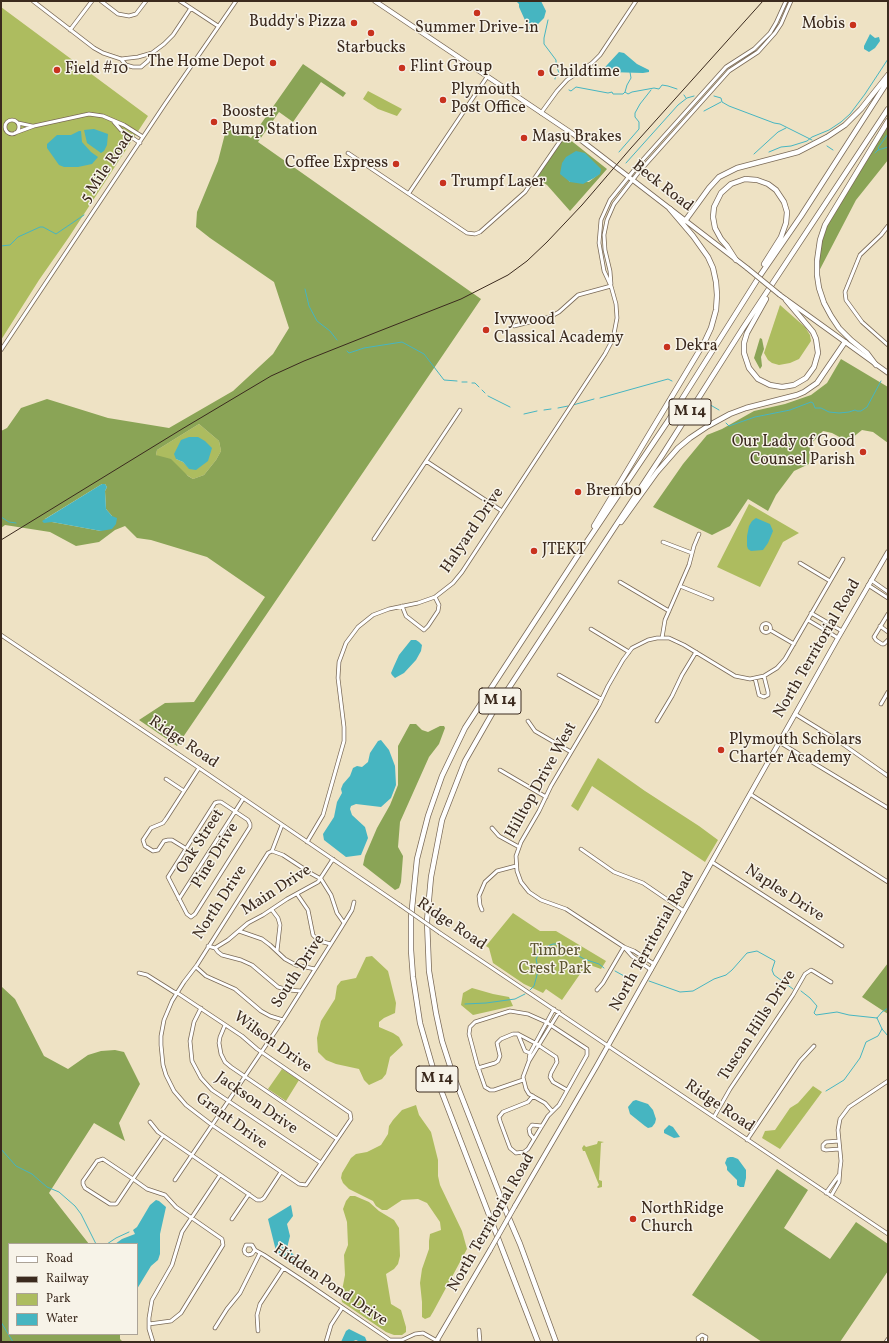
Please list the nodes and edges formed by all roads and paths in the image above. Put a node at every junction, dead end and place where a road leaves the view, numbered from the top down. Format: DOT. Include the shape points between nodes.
graph roads {
  1 [pos="33,1"];
  2 [pos="92,1"];
  3 [pos="146,1"];
  4 [pos="180,1"];
  5 [pos="236,1"];
  6 [pos="375,1"];
  7 [pos="636,1"];
  8 [pos="786,1"];
  9 [pos="791,1"];
  10 [pos="103,2"];
  11 [pos="191,8"];
  12 [pos="218,26"];
  13 [pos="70,30"];
  14 [pos="152,53"];
  15 [pos="121,59"];
  16 [pos="888,75"];
  17 [pos="487,77"];
  18 [pos="888,81"];
  19 [pos="695,101"];
  20 [pos="698,104"];
  21 [pos="888,109"];
  22 [pos="541,113"];
  23 [pos="113,121"];
  24 [pos="888,121"];
  25 [pos="18,123"];
  26 [pos="5,124"];
  27 [pos="1,126"];
  28 [pos="34,126"];
  29 [pos="567,131"];
  30 [pos="1,132"];
  31 [pos="15,133"];
  32 [pos="8,134"];
  33 [pos="143,137"];
  34 [pos="140,143"];
  35 [pos="348,153"];
  36 [pos="628,176"];
  37 [pos="633,180"];
  38 [pos="409,193"];
  39 [pos="612,197"];
  40 [pos="617,200"];
  41 [pos="670,209"];
  42 [pos="685,221"];
  43 [pos="888,226"];
  44 [pos="736,260"];
  45 [pos="759,277"];
  46 [pos="776,279"];
  47 [pos="611,286"];
  48 [pos="786,300"];
  49 [pos="514,326"];
  50 [pos="845,342"];
  51 [pos="888,345"];
  52 [pos="1,350"];
  53 [pos="876,365"];
  54 [pos="888,373"];
  55 [pos="460,410"];
  56 [pos="426,461"];
  57 [pos="502,511"];
  58 [pos="699,534"];
  59 [pos="374,539"];
  60 [pos="663,542"];
  61 [pos="603,544"];
  62 [pos="582,549"];
  63 [pos="888,552"];
  64 [pos="692,553"];
  65 [pos="843,559"];
  66 [pos="800,563"];
  67 [pos="871,580"];
  68 [pos="830,581"];
  69 [pos="620,582"];
  70 [pos="868,585"];
  71 [pos="680,586"];
  72 [pos="888,592"];
  73 [pos="435,597"];
  74 [pos="888,598"];
  75 [pos="712,599"];
  76 [pos="402,606"];
  77 [pos="669,611"];
  78 [pos="811,613"];
  79 [pos="888,614"];
  80 [pos="808,620"];
  81 [pos="880,626"];
  82 [pos="591,629"];
  83 [pos="770,630"];
  84 [pos="842,631"];
  85 [pos="888,632"];
  86 [pos="1,636"];
  87 [pos="662,638"];
  88 [pos="838,638"];
  89 [pos="888,640"];
  90 [pos="794,644"];
  91 [pos="629,652"];
  92 [pos="696,652"];
  93 [pos="559,675"];
  94 [pos="764,676"];
  95 [pos="755,678"];
  96 [pos="888,692"];
  97 [pos="601,699"];
  98 [pos="881,704"];
  99 [pos="795,714"];
  100 [pos="657,721"];
  101 [pos="528,722"];
  102 [pos="779,742"];
  103 [pos="571,752"];
  104 [pos="199,768"];
  105 [pos="500,770"];
  106 [pos="888,776"];
  107 [pos="166,779"];
  108 [pos="184,791"];
  109 [pos="750,794"];
  110 [pos="546,797"];
  111 [pos="243,799"];
  112 [pos="888,808"];
  113 [pos="235,811"];
  114 [pos="282,825"];
  115 [pos="492,828"];
  116 [pos="307,842"];
  117 [pos="519,847"];
  118 [pos="185,848"];
  119 [pos="581,849"];
  120 [pos="272,851"];
  121 [pos="333,860"];
  122 [pos="712,862"];
  123 [pos="516,866"];
  124 [pos="321,879"];
  125 [pos="888,882"];
  126 [pos="297,894"];
  127 [pos="179,899"];
  128 [pos="354,902"];
  129 [pos="272,910"];
  130 [pos="482,910"];
  131 [pos="684,911"];
  132 [pos="344,923"];
  133 [pos="239,931"];
  134 [pos="331,944"];
  135 [pos="208,946"];
  136 [pos="842,946"];
  137 [pos="624,947"];
  138 [pos="215,948"];
  139 [pos="277,951"];
  140 [pos="654,964"];
  141 [pos="196,967"];
  142 [pos="315,969"];
  143 [pos="651,970"];
  144 [pos="139,973"];
  145 [pos="831,982"];
  146 [pos="597,990"];
  147 [pos="301,991"];
  148 [pos="177,993"];
  149 [pos="201,1008"];
  150 [pos="554,1009"];
  151 [pos="559,1012"];
  152 [pos="283,1020"];
  153 [pos="546,1022"];
  154 [pos="550,1024"];
  155 [pos="225,1025"];
  156 [pos="518,1034"];
  157 [pos="535,1043"];
  158 [pos="539,1045"];
  159 [pos="608,1045"];
  160 [pos="814,1046"];
  161 [pos="261,1053"];
  162 [pos="530,1053"];
  163 [pos="529,1061"];
  164 [pos="478,1068"];
  165 [pos="245,1077"];
  166 [pos="523,1080"];
  167 [pos="888,1081"];
  168 [pos="567,1090"];
  169 [pos="533,1096"];
  170 [pos="228,1101"];
  171 [pos="552,1111"];
  172 [pos="714,1117"];
  173 [pos="150,1122"];
  174 [pos="212,1125"];
  175 [pos="542,1126"];
  176 [pos="163,1136"];
  177 [pos="337,1139"];
  178 [pos="534,1139"];
  179 [pos="747,1140"];
  180 [pos="838,1140"];
  181 [pos="839,1149"];
  182 [pos="192,1155"];
  183 [pos="320,1163"];
  184 [pos="281,1172"];
  185 [pos="220,1175"];
  186 [pos="839,1176"];
  187 [pos="133,1179"];
  188 [pos="175,1180"];
  189 [pos="826,1193"];
  190 [pos="249,1194"];
  191 [pos="831,1196"];
  192 [pos="191,1218"];
  193 [pos="232,1219"];
  194 [pos="888,1234"];
  195 [pos="255,1250"];
  196 [pos="260,1253"];
  197 [pos="283,1269"];
  198 [pos="342,1308"];
  199 [pos="149,1324"];
  200 [pos="215,1328"];
  201 [pos="479,1330"];
  202 [pos="258,1331"];
  203 [pos="888,1339"];
  204 [pos="389,1341"];
  205 [pos="154,1342"];
  206 [pos="326,1342"];
  207 [pos="438,1342"];
  208 [pos="480,1342"];
  209 [pos="538,1342"];
  210 [pos="556,1342"];
  211 [pos="699,1342"];
  212 [pos="705,1342"];
  213 [pos="886,1342"];
  1 -- 13 [label="street"];
  2 -- 13 [label="street"];
  3 -- 10 [label="street" via="136,14 129,16 118,14"];
  4 -- 11 [label="street"];
  5 -- 12 [label="street, 5 Mile Road"];
  6 -- 17 [label="main road, Beck Road"];
  7 -- 22 [label="street" via="600,55 562,85"];
  8 -- 19 [label="street, Halyard Drive" via="774,27 759,45 726,68"];
  9 -- 20 [label="street, Halyard Drive" via="778,29 762,48 729,71"];
  11 -- 12 [label="street"];
  11 -- 14 [label="street" via="173,35"];
  12 -- 33 [label="street, 5 Mile Road"];
  13 -- 15 [label="street" via="94,48"];
  14 -- 15 [label="street"];
  14 -- 15 [label="street" via="148,61 141,66 126,65"];
  16 -- 42 [label="highway" via="857,113 823,140 798,152 737,168 719,177"];
  17 -- 22 [label="main road, Beck Road"];
  17 -- 38 [label="street"];
  18 -- 45 [label="highway, M 14"];
  19 -- 20 [label="street"];
  19 -- 36 [label="street, Halyard Drive"];
  20 -- 37 [label="street, Halyard Drive"];
  21 -- 46 [label="highway, M 14"];
  22 -- 29 [label="main road, Beck Road"];
  23 -- 28 [label="street" via="89,114"];
  23 -- 33 [label="street"];
  23 -- 34 [label="street"];
  24 -- 53 [label="highway" via="828,220 820,240 817,261 819,288 831,316"];
  25 -- 26 [label="street" via="8,120"];
  25 -- 28 [label="street"];
  25 -- 31 [label="street" via="19,128"];
  26 -- 27 [label="street"];
  26 -- 32 [label="street"];
  28 -- 31 [label="street"];
  29 -- 36 [label="main road, Beck Road"];
  29 -- 38 [label="street" via="525,192 477,233 467,232"];
  30 -- 32 [label="street"];
  31 -- 32 [label="street"];
  33 -- 34 [label="street, 5 Mile Road"];
  34 -- 52 [label="street, 5 Mile Road"];
  35 -- 38 [label="street"];
  36 -- 37 [label="main road, Beck Road"];
  36 -- 39 [label="street, Halyard Drive"];
  37 -- 40 [label="street, Halyard Drive"];
  37 -- 41 [label="main road, Beck Road"];
  39 -- 40 [label="street"];
  39 -- 47 [label="street, Halyard Drive" via="600,223 598,237 604,271"];
  40 -- 47 [label="street, Halyard Drive" via="608,216 604,235"];
  41 -- 42 [label="main road, Beck Road"];
  41 -- 62 [label="highway" via="702,248 713,268 717,295 716,310 704,343 598,518"];
  42 -- 44 [label="main road, Beck Road"];
  43 -- 51 [label="street" via="860,255 845,294 862,322"];
  44 -- 45 [label="highway" via="715,228 714,207 721,193 734,182 746,179 761,181 781,196 787,218 781,237"];
  44 -- 48 [label="main road, Beck Road, bridge"];
  45 -- 62 [label="highway, M 14" via="668,421"];
  46 -- 48 [label="highway" via="747,333 744,353 753,374 777,387 794,385 806,378 814,367 818,353 813,332"];
  46 -- 61 [label="highway, M 14"];
  47 -- 49 [label="street" via="578,295 550,317"];
  47 -- 57 [label="street, Halyard Drive" via="617,318 610,345"];
  48 -- 50 [label="main road, Beck Road"];
  50 -- 53 [label="main road, Beck Road"];
  50 -- 61 [label="highway" via="817,383 804,392 730,414 685,442 657,472"];
  53 -- 54 [label="main road, Beck Road"];
  55 -- 56 [label="street"];
  56 -- 57 [label="street"];
  56 -- 59 [label="street"];
  57 -- 73 [label="street, Halyard Drive" via="458,577"];
  58 -- 64 [label="street"];
  60 -- 64 [label="street"];
  61 -- 210 [label="highway, M 14" via="493,712 464,761 442,820 433,861 428,903 429,971 442,1040"];
  62 -- 209 [label="highway, M 14" via="465,728 450,757 433,798 420,844 411,907 412,977 426,1048"];
  63 -- 67 [label="main road, North Territorial Road"];
  64 -- 71 [label="street"];
  65 -- 68 [label="street"];
  66 -- 68 [label="street"];
  67 -- 70 [label="main road, North Territorial Road"];
  67 -- 72 [label="street"];
  68 -- 78 [label="street"];
  69 -- 77 [label="street"];
  70 -- 74 [label="street"];
  70 -- 84 [label="main road, North Territorial Road"];
  71 -- 75 [label="street"];
  71 -- 77 [label="street"];
  73 -- 76 [label="street, Halyard Drive"];
  73 -- 76 [label="street" via="439,605 438,611 424,630 406,616"];
  76 -- 116 [label="street, Halyard Drive" via="381,612 366,620 352,634 343,650 338,678 344,741 323,815"];
  77 -- 87 [label="street"];
  78 -- 80 [label="street"];
  78 -- 84 [label="street"];
  79 -- 81 [label="street"];
  80 -- 88 [label="street"];
  80 -- 90 [label="street"];
  81 -- 85 [label="street"];
  81 -- 89 [label="street" via="874,637 884,644"];
  82 -- 91 [label="street"];
  83 -- 90 [label="street"];
  84 -- 88 [label="main road, North Territorial Road"];
  86 -- 104 [label="street, Ridge Road"];
  87 -- 91 [label="street" via="644,641"];
  87 -- 92 [label="street" via="676,641"];
  88 -- 99 [label="main road, North Territorial Road"];
  90 -- 94 [label="street" via="781,665"];
  91 -- 97 [label="street, Hilltop Drive West"];
  92 -- 95 [label="street" via="735,676"];
  92 -- 100 [label="street"];
  93 -- 97 [label="street"];
  94 -- 95 [label="street"];
  94 -- 95 [label="street" via="768,692 764,697 759,695"];
  96 -- 98 [label="street"];
  97 -- 103 [label="street, Hilltop Drive West"];
  99 -- 102 [label="main road, North Territorial Road"];
  99 -- 106 [label="street"];
  101 -- 103 [label="street" via="536,731"];
  102 -- 109 [label="main road, North Territorial Road"];
  102 -- 112 [label="street"];
  103 -- 110 [label="street, Hilltop Drive West"];
  104 -- 108 [label="street"];
  104 -- 111 [label="street, Ridge Road"];
  105 -- 110 [label="street"];
  107 -- 108 [label="street"];
  108 -- 118 [label="street" via="166,819 151,828 143,841 145,846 153,851 158,850 164,841 168,840"];
  109 -- 122 [label="main road, North Territorial Road"];
  109 -- 125 [label="street"];
  110 -- 117 [label="street, Hilltop Drive West"];
  111 -- 113 [label="street, Oak Street"];
  111 -- 114 [label="street, Ridge Road"];
  113 -- 118 [label="street, Pine Drive" via="218,802 214,803"];
  113 -- 127 [label="street, Oak Street"];
  113 -- 127 [label="street, Pine Drive" via="249,821 250,827 195,914 190,917"];
  114 -- 116 [label="street, Ridge Road"];
  114 -- 120 [label="street, North Drive"];
  115 -- 117 [label="street" via="499,836"];
  116 -- 121 [label="street, Ridge Road"];
  117 -- 123 [label="street, Hilltop Drive West"];
  118 -- 127 [label="street" via="168,877"];
  119 -- 131 [label="street" via="618,874 643,883"];
  120 -- 124 [label="street"];
  120 -- 135 [label="street, North Drive" via="268,853"];
  121 -- 124 [label="street, Main Drive"];
  121 -- 150 [label="street, Ridge Road, bridge"];
  122 -- 131 [label="main road, North Territorial Road"];
  122 -- 136 [label="street, Naples Drive"];
  123 -- 130 [label="street" via="497,871 485,882 479,896"];
  123 -- 137 [label="street, Hilltop Drive West" via="521,882 533,895 566,909"];
  124 -- 126 [label="street, Main Drive"];
  124 -- 132 [label="street" via="333,897 337,913"];
  126 -- 129 [label="street, Main Drive"];
  126 -- 134 [label="street" via="308,910 313,935 319,941"];
  128 -- 132 [label="street, South Drive"];
  129 -- 133 [label="street, Main Drive"];
  129 -- 139 [label="street" via="280,925"];
  131 -- 140 [label="main road, North Territorial Road"];
  132 -- 134 [label="street, South Drive"];
  133 -- 138 [label="street, Main Drive"];
  133 -- 139 [label="street" via="262,939"];
  134 -- 142 [label="street, South Drive"];
  135 -- 138 [label="street"];
  135 -- 141 [label="street, North Drive"];
  137 -- 140 [label="street, Hilltop Drive West"];
  137 -- 143 [label="street, Hilltop Drive West"];
  137 -- 146 [label="street"];
  138 -- 147 [label="street" via="222,955 252,965 278,987"];
  139 -- 142 [label="street" via="296,965"];
  140 -- 143 [label="main road, North Territorial Road"];
  141 -- 148 [label="street, North Drive"];
  141 -- 152 [label="street" via="206,976 235,989 261,1011"];
  142 -- 147 [label="street, South Drive"];
  143 -- 159 [label="main road, North Territorial Road"];
  144 -- 148 [label="street, Wilson Drive" via="148,975"];
  145 -- 172 [label="street, Tuscan Hills Drive" via="814,971 810,970 805,974"];
  147 -- 152 [label="street, South Drive"];
  148 -- 149 [label="street, Wilson Drive"];
  148 -- 174 [label="street, Grant Drive" via="162,1028 163,1065 180,1099"];
  149 -- 155 [label="street, Wilson Drive"];
  149 -- 170 [label="street, Jackson Drive" via="190,1034 192,1061 204,1082"];
  150 -- 151 [label="street, Ridge Road"];
  150 -- 153 [label="street"];
  151 -- 154 [label="street"];
  151 -- 159 [label="street, Ridge Road"];
  152 -- 161 [label="street, South Drive"];
  153 -- 154 [label="street"];
  153 -- 157 [label="street"];
  153 -- 164 [label="street" via="528,1014 512,1011 475,1022 470,1027 469,1034"];
  154 -- 158 [label="street"];
  154 -- 168 [label="street" via="588,1051"];
  155 -- 161 [label="street, Wilson Drive"];
  155 -- 165 [label="street" via="219,1040 221,1054 228,1064"];
  156 -- 157 [label="street"];
  156 -- 162 [label="street" via="525,1051"];
  156 -- 164 [label="street" via="501,1038 497,1043 500,1056 498,1061"];
  157 -- 158 [label="street"];
  157 -- 162 [label="street"];
  158 -- 163 [label="street"];
  158 -- 168 [label="street" via="556,1056 557,1062 550,1077 553,1082"];
  159 -- 172 [label="street, Ridge Road"];
  159 -- 207 [label="main road, North Territorial Road, bridge"];
  160 -- 179 [label="street" via="800,1061"];
  161 -- 165 [label="street, South Drive"];
  161 -- 177 [label="street, Wilson Drive" via="349,1112 351,1119"];
  162 -- 163 [label="street"];
  163 -- 166 [label="street" via="523,1073"];
  164 -- 166 [label="street" via="486,1088 490,1090"];
  165 -- 170 [label="street, South Drive"];
  165 -- 177 [label="street"];
  166 -- 169 [label="street" via="527,1091"];
  167 -- 180 [label="street" via="844,1112 838,1127"];
  168 -- 171 [label="street" via="559,1105"];
  169 -- 171 [label="street"];
  169 -- 178 [label="street" via="528,1102 503,1112 499,1119 514,1153 526,1151"];
  170 -- 174 [label="street, South Drive"];
  170 -- 183 [label="street, Jackson Drive"];
  171 -- 175 [label="street"];
  172 -- 179 [label="street, Ridge Road"];
  173 -- 176 [label="street"];
  174 -- 182 [label="street, South Drive"];
  174 -- 184 [label="street, Grant Drive"];
  175 -- 178 [label="street"];
  175 -- 178 [label="street" via="532,1125 529,1129"];
  176 -- 182 [label="street"];
  176 -- 187 [label="street"];
  177 -- 183 [label="street"];
  179 -- 189 [label="street, Ridge Road"];
  180 -- 181 [label="street"];
  180 -- 181 [label="street" via="826,1142 823,1148"];
  181 -- 186 [label="street"];
  182 -- 185 [label="street"];
  182 -- 188 [label="street, South Drive"];
  183 -- 184 [label="street, Grant Drive" via="304,1185"];
  184 -- 190 [label="street" via="262,1199 257,1200"];
  185 -- 190 [label="street"];
  185 -- 192 [label="street"];
  186 -- 189 [label="street"];
  186 -- 191 [label="street" via="839,1182"];
  187 -- 187 [label="street" via="115,1205 85,1188 83,1184 100,1159"];
  187 -- 192 [label="street" via="165,1195"];
  189 -- 191 [label="street, Ridge Road"];
  190 -- 193 [label="street"];
  191 -- 194 [label="street, Ridge Road"];
  192 -- 199 [label="street" via="180,1236 172,1265 152,1300"];
  192 -- 199 [label="street" via="221,1238 223,1243 185,1308 171,1321"];
  195 -- 196 [label="street, Hidden Pond Drive"];
  196 -- 197 [label="street, Hidden Pond Drive"];
  196 -- 200 [label="street" via="240,1294"];
  197 -- 198 [label="street, Hidden Pond Drive"];
  197 -- 202 [label="street" via="260,1304 257,1315"];
  198 -- 204 [label="street, Hidden Pond Drive"];
  198 -- 206 [label="street" via="331,1325"];
  199 -- 205 [label="street"];
  201 -- 208 [label="street"];
  203 -- 213 [label="street"];
  204 -- 207 [label="street, Hidden Pond Drive" via="402,1340 423,1333"];
  211 -- 212 [label="street" via="698,1338 702,1334 706,1337"];
}
